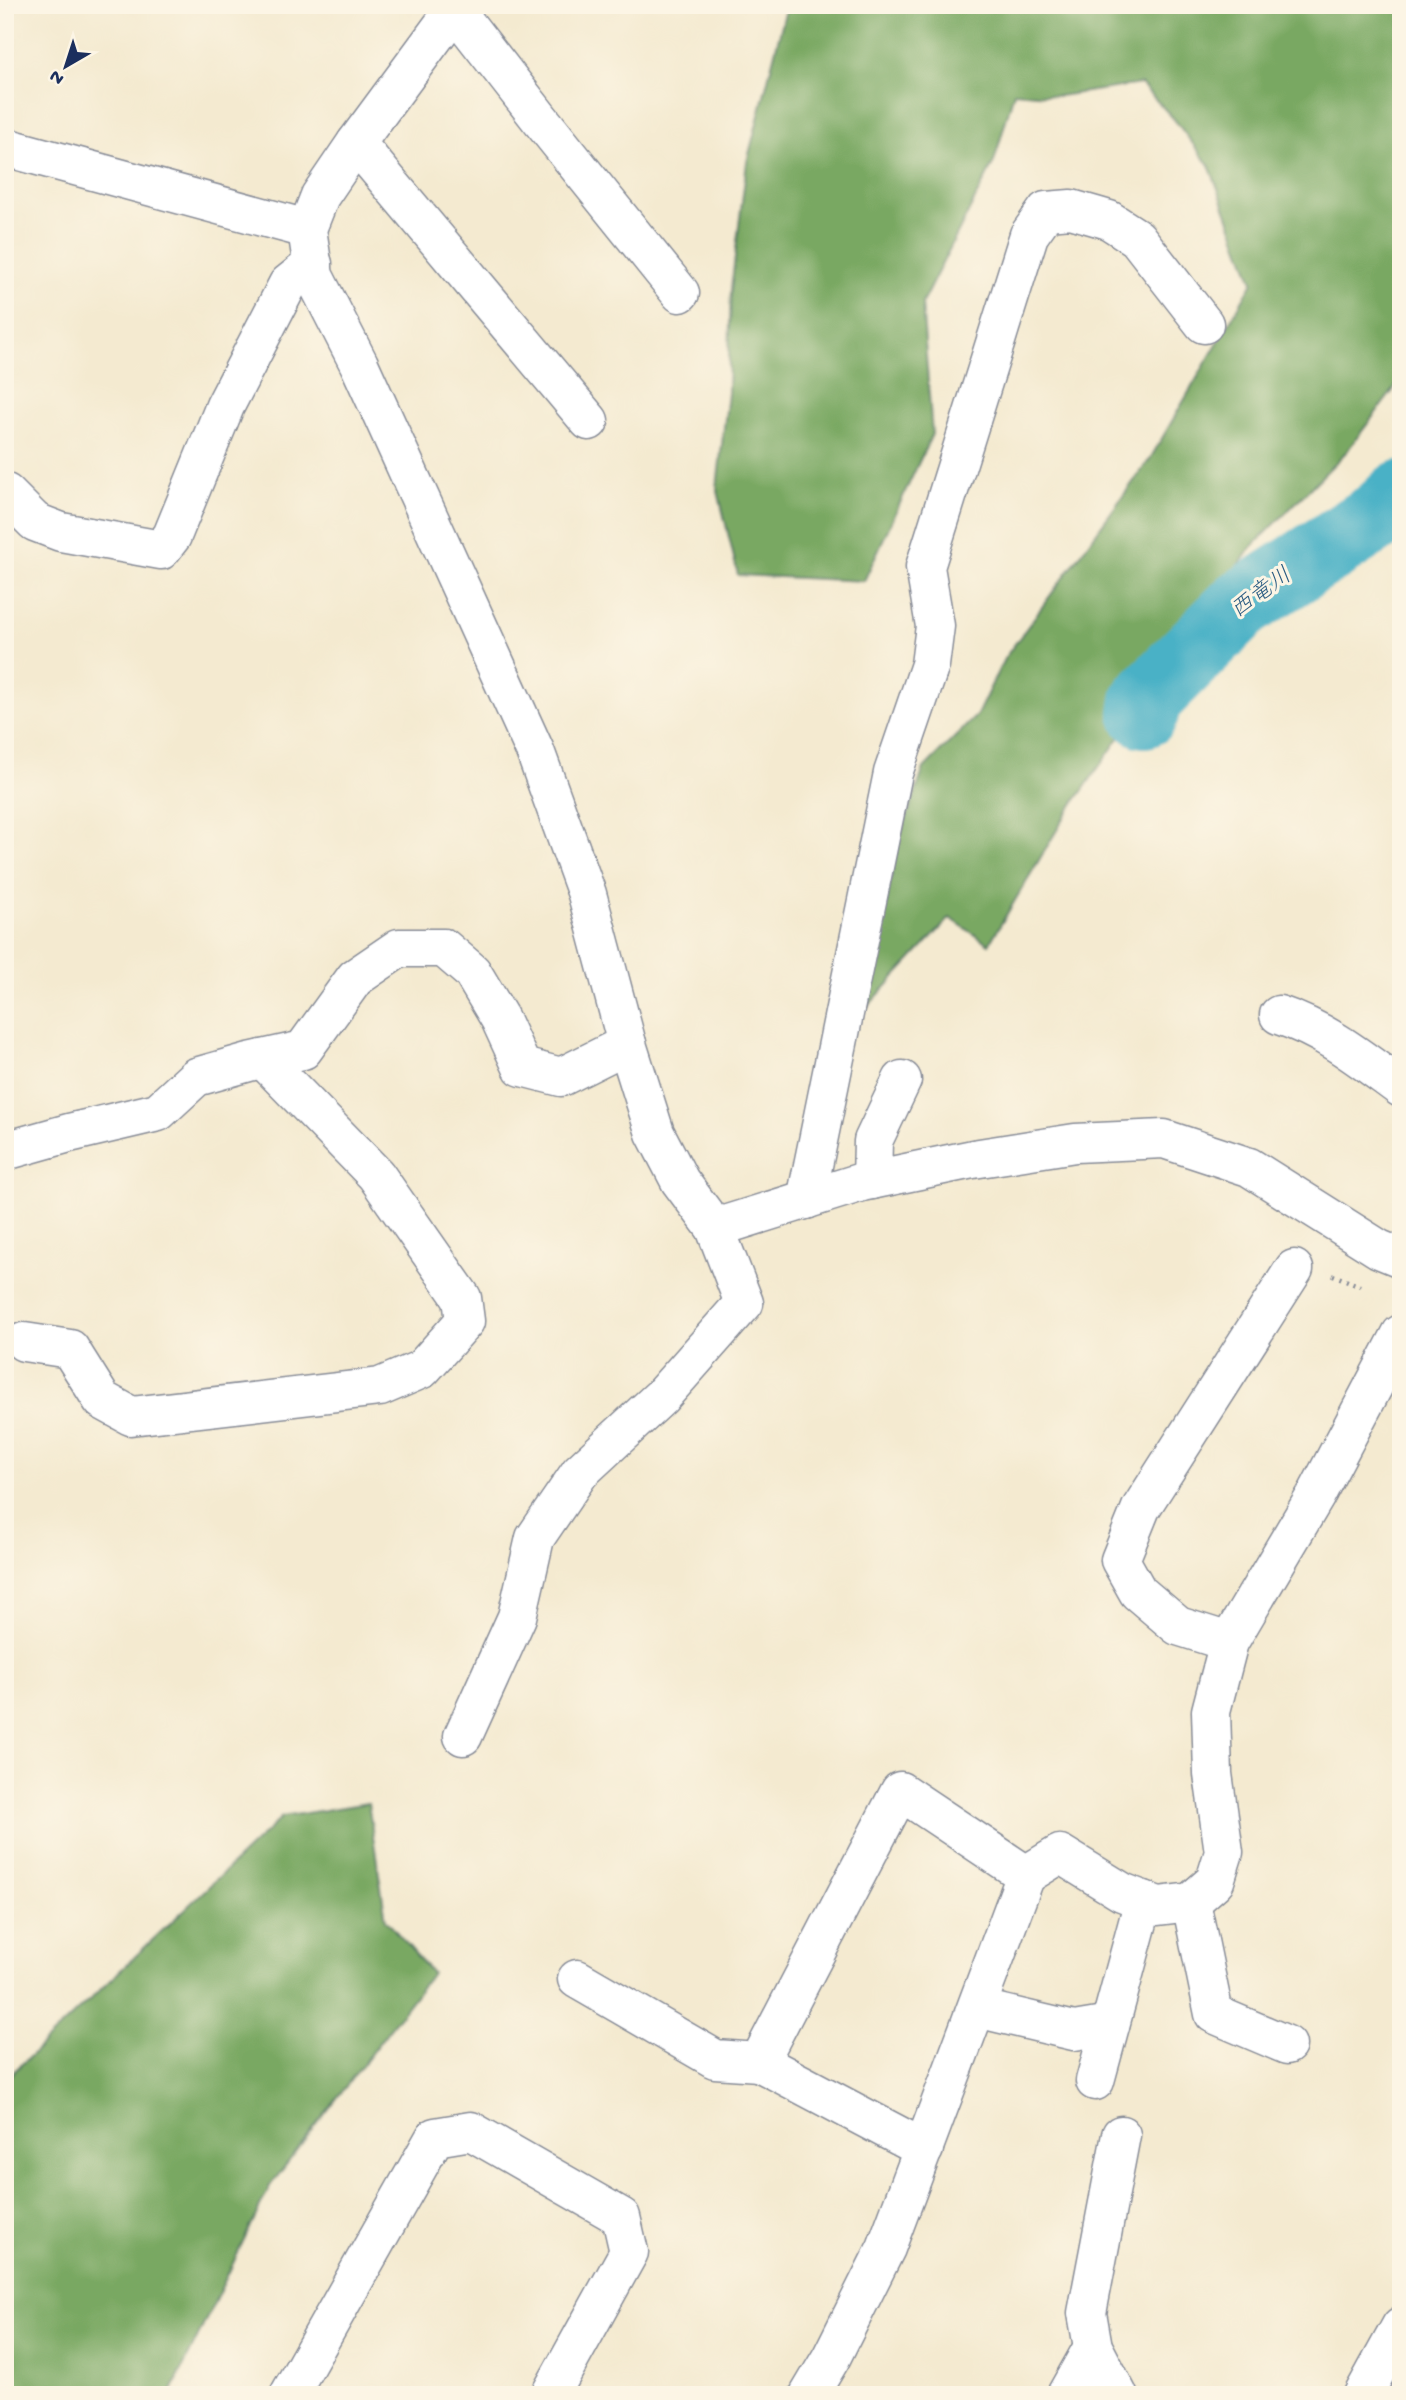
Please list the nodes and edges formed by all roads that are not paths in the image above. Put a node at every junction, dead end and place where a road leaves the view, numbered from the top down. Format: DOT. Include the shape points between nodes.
graph roads {
  1 [pos="457,7"];
  2 [pos="356,143"];
  3 [pos="5,148"];
  4 [pos="310,247"];
  5 [pos="680,293"];
  6 [pos="1204,324"];
  7 [pos="589,421"];
  8 [pos="6,492"];
  9 [pos="1279,1015"];
  10 [pos="627,1044"];
  11 [pos="263,1059"];
  12 [pos="902,1080"];
  13 [pos="1401,1087"];
  14 [pos="5,1151"];
  15 [pos="872,1180"];
  16 [pos="806,1200"];
  17 [pos="715,1228"];
  18 [pos="1401,1258"];
  19 [pos="1294,1269"];
  20 [pos="1401,1334"];
  21 [pos="24,1342"];
  22 [pos="1229,1642"];
  23 [pos="463,1736"];
  24 [pos="1026,1875"];
  25 [pos="1144,1900"];
  26 [pos="1191,1902"];
  27 [pos="577,1979"];
  28 [pos="977,2008"];
  29 [pos="1110,2025"];
  30 [pos="1287,2045"];
  31 [pos="759,2062"];
  32 [pos="1095,2081"];
  33 [pos="1121,2135"];
  34 [pos="924,2149"];
  35 [pos="1401,2326"];
  36 [pos="1093,2347"];
  37 [pos="289,2395"];
  38 [pos="550,2395"];
  39 [pos="809,2395"];
  40 [pos="1066,2395"];
  41 [pos="1118,2395"];
  42 [pos="1363,2395"];
  1 -- 2 [label="street"];
  1 -- 5 [label="street"];
  2 -- 4 [label="street" via="320,197"];
  2 -- 7 [label="street"];
  3 -- 4 [label="street"];
  4 -- 8 [label="street" via="225,406 172,536 161,550 61,532 35,522"];
  4 -- 10 [label="street" via="314,276 359,364 535,751 587,894"];
  6 -- 16 [label="street" via="1137,238 1109,220 1071,209 1046,211 1029,235 925,567 935,626 930,665 893,773"];
  9 -- 13 [label="street" via="1336,1040"];
  10 -- 11 [label="street" via="561,1077 522,1067 472,972 444,948 399,948 355,978 303,1050"];
  10 -- 17 [label="street" via="655,1133 680,1181"];
  11 -- 14 [label="street" via="196,1077 158,1112"];
  11 -- 21 [label="street" via="376,1175 462,1298 465,1321 422,1368 380,1387 131,1416 102,1400 70,1349"];
  12 -- 15 [label="street" via="873,1141"];
  15 -- 16 [label="street"];
  15 -- 18 [label="street" via="1075,1143 1164,1139 1249,1167 1379,1249"];
  16 -- 17 [label="street"];
  17 -- 23 [label="street" via="744,1303 661,1397 580,1472 535,1538 517,1617"];
  19 -- 22 [label="street" via="1142,1508 1120,1560 1139,1592 1178,1626"];
  20 -- 22 [label="street" via="1316,1495"];
  22 -- 26 [label="street" via="1210,1711 1224,1852 1215,1881"];
  24 -- 25 [label="street" via="1060,1854 1122,1892"];
  24 -- 28 [label="street"];
  24 -- 31 [label="street" via="900,1791"];
  25 -- 26 [label="street" via="1158,1906"];
  25 -- 29 [label="street"];
  26 -- 30 [label="street" via="1214,2014"];
  27 -- 31 [label="street" via="715,2059"];
  28 -- 29 [label="street" via="1074,2031"];
  28 -- 34 [label="street"];
  29 -- 32 [label="street"];
  31 -- 34 [label="street"];
  33 -- 36 [label="street" via="1087,2313"];
  34 -- 39 [label="street" via="886,2248"];
  35 -- 42 [label="street"];
  36 -- 40 [label="street"];
  36 -- 41 [label="street"];
  37 -- 38 [label="street" via="435,2137 471,2131 621,2217 629,2252"];
}
